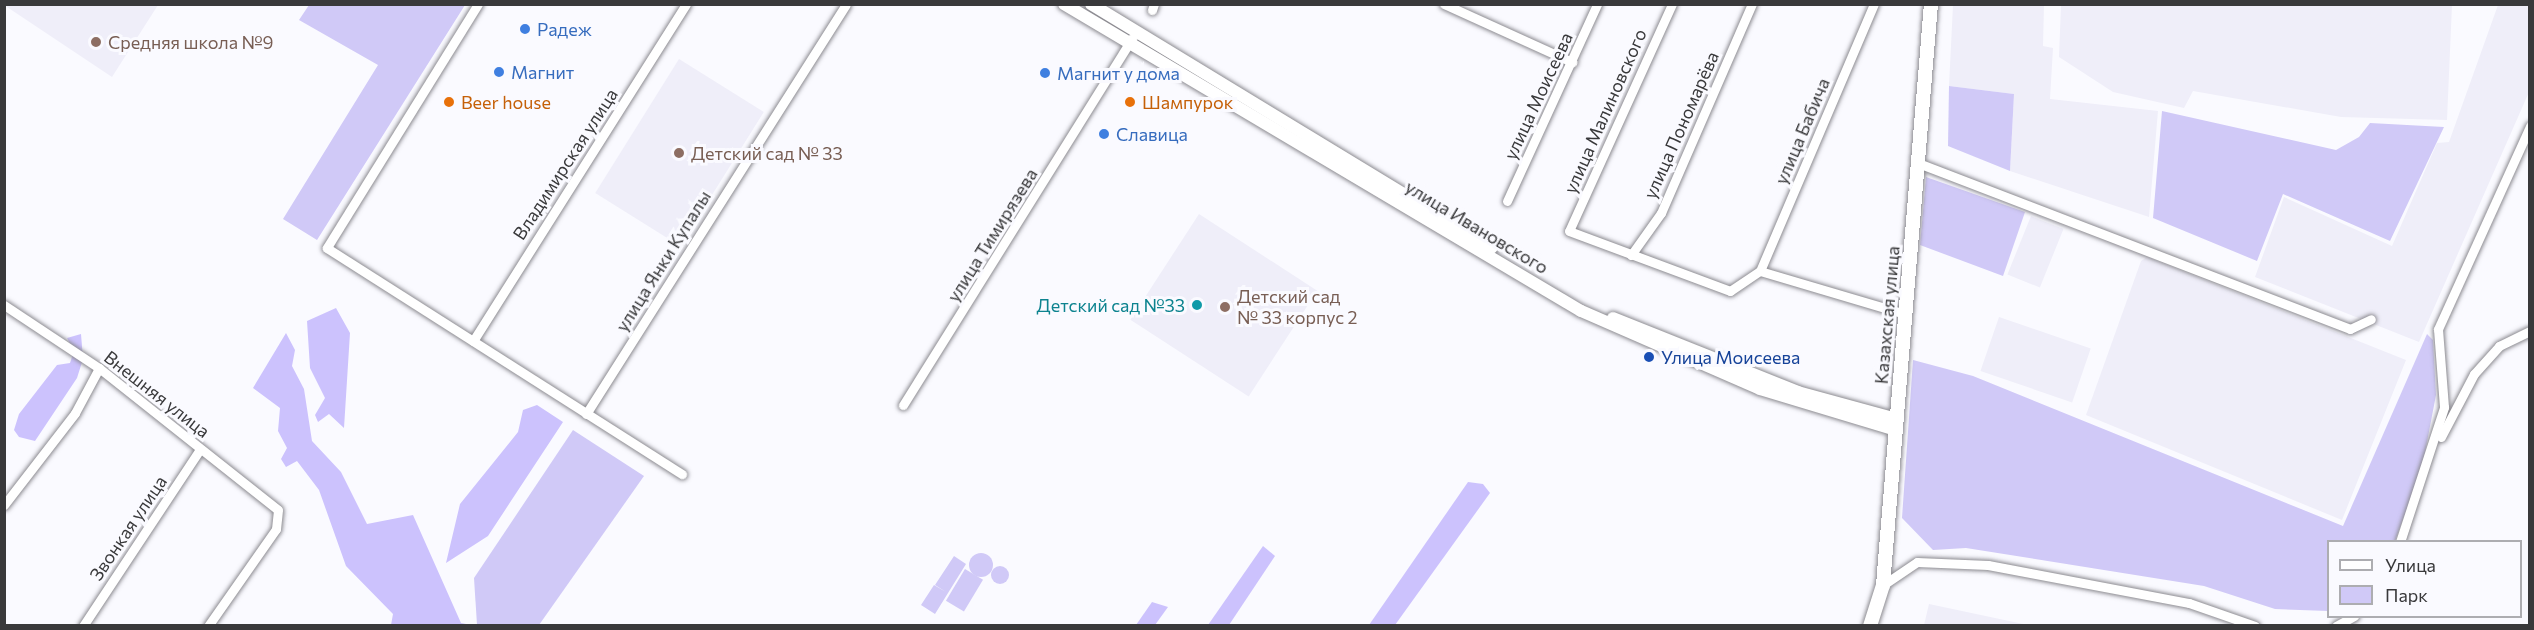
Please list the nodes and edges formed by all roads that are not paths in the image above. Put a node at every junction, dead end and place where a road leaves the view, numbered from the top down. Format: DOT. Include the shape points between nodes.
graph roads {
  1 [pos="478,4"];
  2 [pos="686,4"];
  3 [pos="846,4"];
  4 [pos="1064,4"];
  5 [pos="1091,4"];
  6 [pos="1444,4"];
  7 [pos="1597,4"];
  8 [pos="1672,4"];
  9 [pos="1752,4"];
  10 [pos="1875,4"];
  11 [pos="1928,6"];
  12 [pos="1137,28"];
  13 [pos="1130,40"];
  14 [pos="1572,62"];
  15 [pos="2529,126"];
  16 [pos="1918,163"];
  17 [pos="1507,201"];
  18 [pos="1631,255"];
  19 [pos="1760,271"];
  20 [pos="4,305"];
  21 [pos="1905,314"];
  22 [pos="2371,319"];
  23 [pos="2529,331"];
  24 [pos="473,341"];
  25 [pos="99,368"];
  26 [pos="903,405"];
  27 [pos="586,414"];
  28 [pos="1896,425"];
  29 [pos="200,449"];
  30 [pos="2427,470"];
  31 [pos="682,474"];
  32 [pos="4,505"];
  33 [pos="2401,540"];
  34 [pos="1883,585"];
  35 [pos="2350,618"];
  36 [pos="83,626"];
  37 [pos="208,626"];
  38 [pos="1870,626"];
  39 [pos="2255,626"];
  40 [pos="2336,626"];
  1 -- 24 [label="street" via="327,248"];
  2 -- 24 [label="street, Владимирская улица"];
  3 -- 27 [label="street, улица Янки Купалы"];
  4 -- 13 [label="street, улица Ивановского"];
  5 -- 12 [label="street, улица Ивановского"];
  6 -- 14 [label="street"];
  7 -- 14 [label="street, улица Моисеева"];
  8 -- 18 [label="street, улица Малиновского" via="1569,231"];
  9 -- 18 [label="street, улица Пономарёва" via="1661,213"];
  10 -- 19 [label="street, улица Бабича"];
  11 -- 16 [label="main road, Казахская улица"];
  12 -- 13 [label="street, улица Тимирязева"];
  12 -- 28 [label="street, улица Ивановского" via="1583,304 1798,392"];
  13 -- 26 [label="street, улица Тимирязева" via="1107,83"];
  13 -- 28 [label="street, улица Ивановского" via="1581,311 1760,389"];
  14 -- 17 [label="street, улица Моисеева"];
  15 -- 30 [label="street" via="2438,328 2444,407"];
  16 -- 21 [label="main road, Казахская улица"];
  16 -- 22 [label="street" via="2350,329"];
  18 -- 19 [label="street" via="1730,291"];
  19 -- 21 [label="street"];
  20 -- 25 [label="street, Внешняя улица"];
  21 -- 28 [label="main road, Казахская улица"];
  23 -- 30 [label="street" via="2499,346 2474,374 2456,401"];
  24 -- 27 [label="street"];
  25 -- 29 [label="street, Внешняя улица"];
  25 -- 32 [label="street" via="75,413"];
  27 -- 31 [label="street"];
  28 -- 34 [label="main road, Казахская улица"];
  29 -- 36 [label="street, Звонкая улица"];
  29 -- 37 [label="street, Внешняя улица" via="268,501 280,519"];
  30 -- 33 [label="street"];
  34 -- 38 [label="main road, Казахская улица"];
  34 -- 39 [label="street" via="1917,562 1988,565 2189,603"];
  35 -- 40 [label="street"];
}
